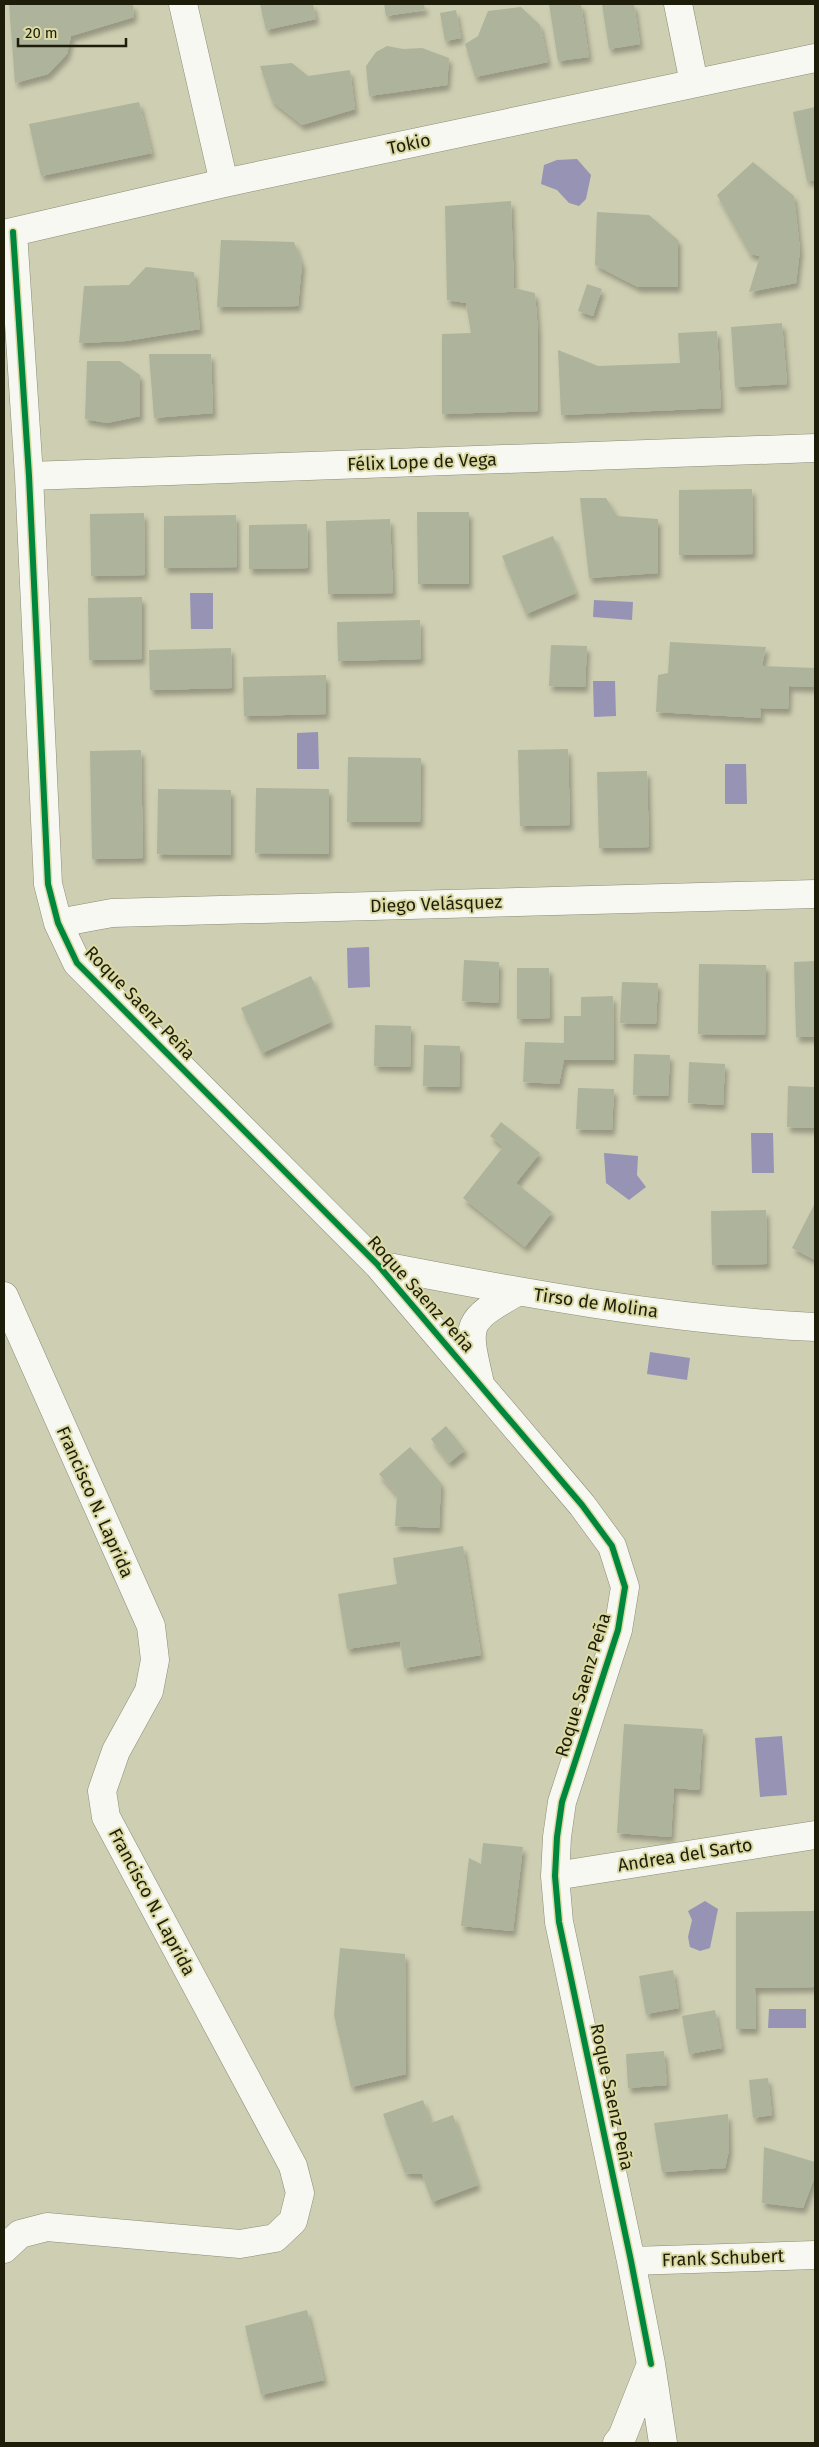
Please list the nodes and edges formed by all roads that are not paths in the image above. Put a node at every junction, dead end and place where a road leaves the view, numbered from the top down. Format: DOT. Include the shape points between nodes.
graph roads {
  1 [pos="183,4"];
  2 [pos="678,4"];
  3 [pos="815,58"];
  4 [pos="694,84"];
  5 [pos="224,183"];
  6 [pos="8,233"];
  7 [pos="815,448"];
  8 [pos="29,476"];
  9 [pos="815,894"];
  10 [pos="58,923"];
  11 [pos="378,1266"];
  12 [pos="517,1292"];
  13 [pos="4,1296"];
  14 [pos="815,1327"];
  15 [pos="480,1383"];
  16 [pos="815,1835"];
  17 [pos="554,1876"];
  18 [pos="4,2249"];
  19 [pos="815,2255"];
  20 [pos="631,2261"];
  21 [pos="651,2364"];
  22 [pos="617,2443"];
  23 [pos="663,2443"];
  1 -- 5 [label="street"];
  2 -- 4 [label="street"];
  3 -- 4 [label="street, Tokio"];
  4 -- 5 [label="street, Tokio"];
  5 -- 6 [label="street, Tokio"];
  6 -- 8 [label="street, Roque Saenz Peña"];
  7 -- 8 [label="street, Félix Lope de Vega"];
  8 -- 10 [label="street, Roque Saenz Peña" via="48,884"];
  9 -- 10 [label="street, Diego Velásquez" via="112,913"];
  10 -- 11 [label="street, Roque Saenz Peña" via="77,964"];
  11 -- 12 [label="street, Tirso de Molina"];
  11 -- 15 [label="street, Roque Saenz Peña"];
  12 -- 14 [label="street, Tirso de Molina" via="750,1324"];
  12 -- 15 [label="street" via="488,1309 473,1325 471,1344"];
  13 -- 18 [label="street, Francisco N. Laprida" via="150,1626 155,1660 149,1691 110,1767 102,1791 106,1817 293,2166 300,2193 293,2221 275,2238 240,2244 47,2227 20,2234"];
  15 -- 17 [label="street, Roque Saenz Peña" via="612,1546 625,1587 618,1630 562,1802"];
  16 -- 17 [label="street, Andrea del Sarto"];
  17 -- 20 [label="street, Roque Saenz Peña" via="559,1922"];
  19 -- 20 [label="street, Frank Schubert"];
  20 -- 21 [label="street, Roque Saenz Peña"];
  21 -- 22 [label="street"];
  21 -- 23 [label="street, Roque Saenz Peña"];
}
